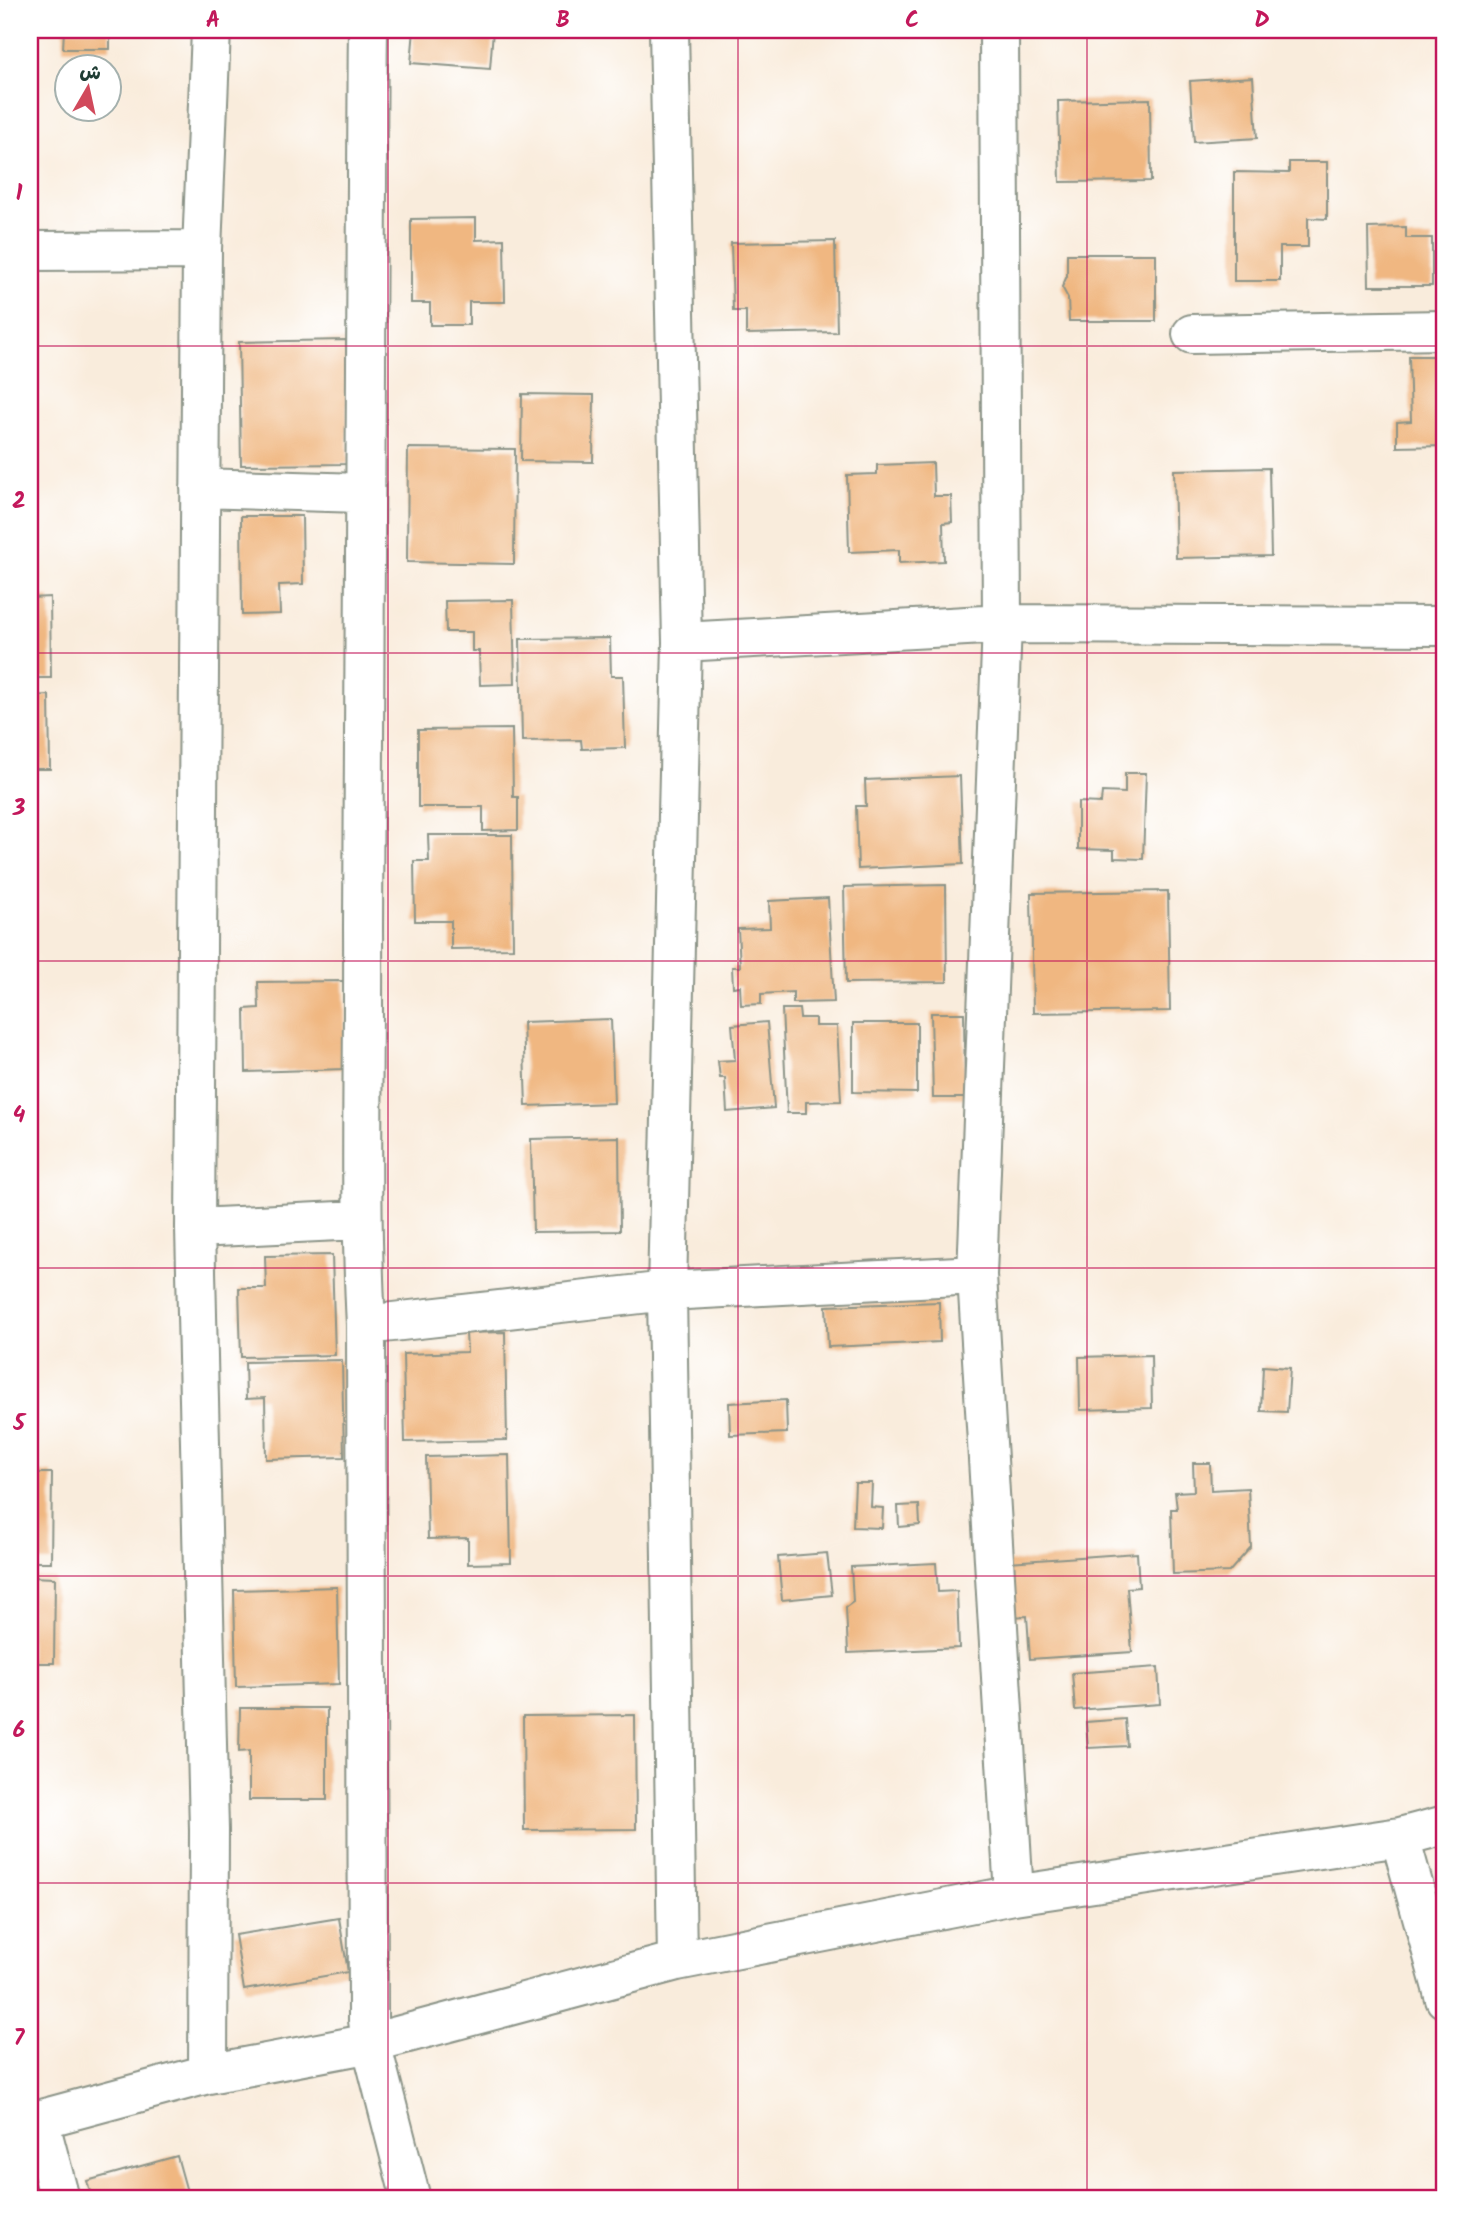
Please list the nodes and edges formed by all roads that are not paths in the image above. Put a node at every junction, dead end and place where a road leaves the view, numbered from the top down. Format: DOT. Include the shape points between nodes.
graph roads {
  1 [pos="211,30"];
  2 [pos="368,30"];
  3 [pos="669,30"];
  4 [pos="999,30"];
  5 [pos="202,250"];
  6 [pos="30,251"];
  7 [pos="1445,330"];
  8 [pos="1192,334"];
  9 [pos="200,488"];
  10 [pos="361,493"];
  11 [pos="1002,624"];
  12 [pos="1445,626"];
  13 [pos="682,642"];
  14 [pos="360,1220"];
  15 [pos="195,1228"];
  16 [pos="977,1275"];
  17 [pos="667,1291"];
  18 [pos="366,1325"];
  19 [pos="1445,1825"];
  20 [pos="1400,1837"];
  21 [pos="1014,1895"];
  22 [pos="677,1961"];
  23 [pos="1445,1999"];
  24 [pos="371,2043"];
  25 [pos="208,2074"];
  26 [pos="34,2121"];
  27 [pos="60,2199"];
  28 [pos="411,2199"];
  1 -- 5 [label="street"];
  2 -- 10 [label="street"];
  3 -- 13 [label="street"];
  4 -- 11 [label="street"];
  5 -- 6 [label="street"];
  5 -- 9 [label="street"];
  7 -- 8 [label="street"];
  9 -- 10 [label="street"];
  9 -- 15 [label="street"];
  10 -- 14 [label="street" via="364,1057"];
  11 -- 12 [label="street"];
  11 -- 13 [label="street"];
  11 -- 16 [label="street"];
  13 -- 17 [label="street"];
  14 -- 15 [label="street"];
  14 -- 18 [label="street"];
  15 -- 25 [label="street" via="209,1816"];
  16 -- 17 [label="street"];
  16 -- 21 [label="street"];
  17 -- 18 [label="street"];
  17 -- 22 [label="street"];
  18 -- 24 [label="street"];
  19 -- 20 [label="street"];
  20 -- 21 [label="street"];
  20 -- 23 [label="street"];
  21 -- 22 [label="street"];
  22 -- 24 [label="street"];
  24 -- 25 [label="street"];
  24 -- 28 [label="street"];
  25 -- 26 [label="street"];
  26 -- 27 [label="street"];
}
